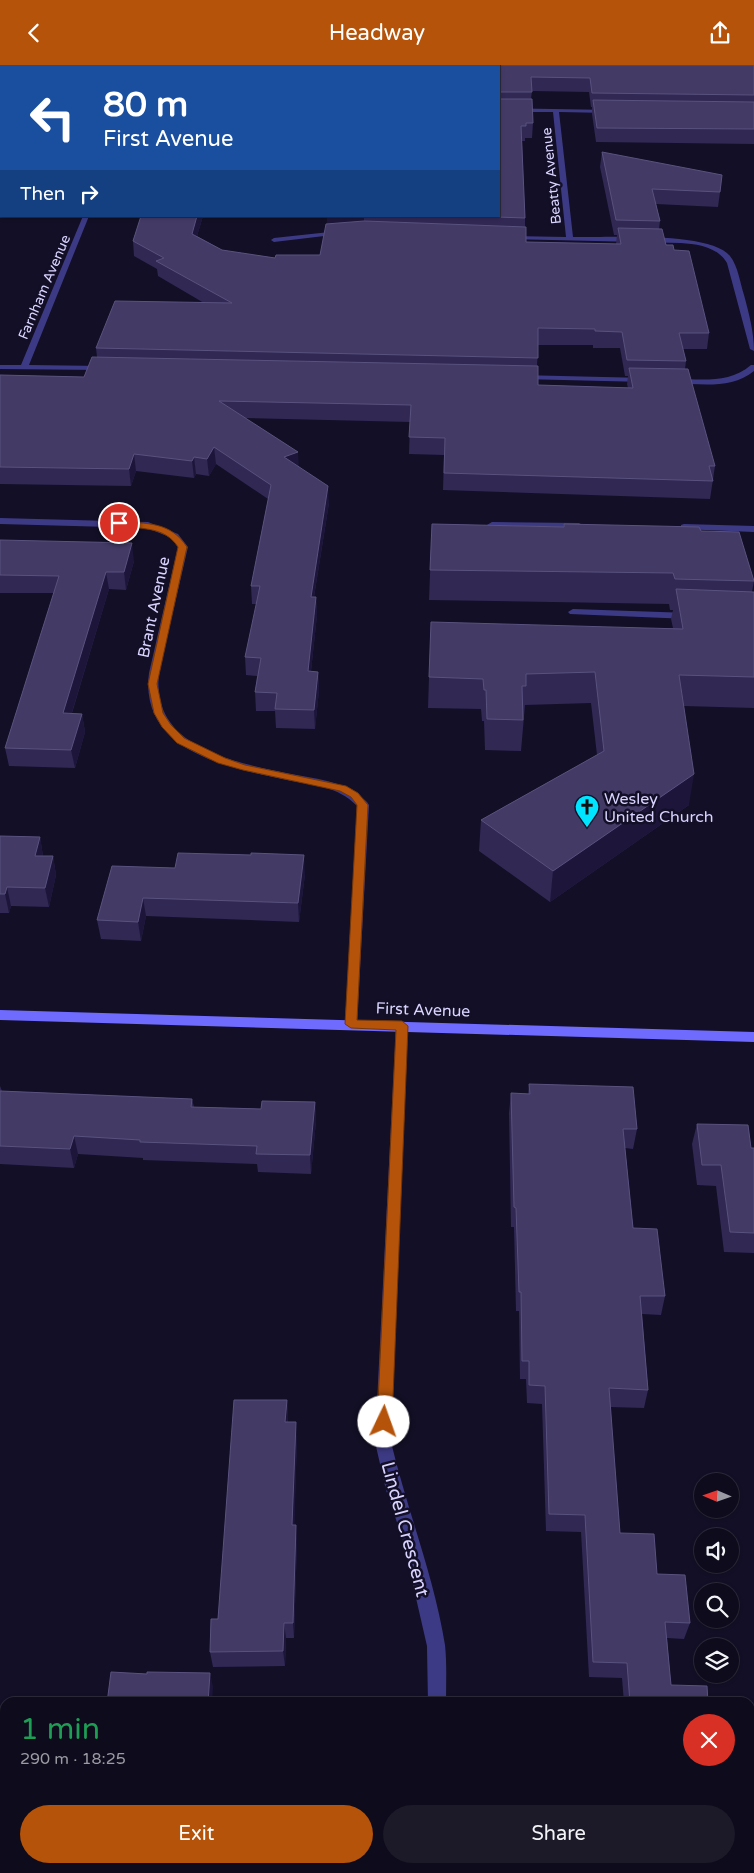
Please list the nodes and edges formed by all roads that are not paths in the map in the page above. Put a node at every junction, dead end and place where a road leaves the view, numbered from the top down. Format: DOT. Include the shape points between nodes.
graph roads {
  1 [pos="500,110"];
  2 [pos="556,111"];
  3 [pos="616,111"];
  4 [pos="86,217"];
  5 [pos="347,232"];
  6 [pos="504,238"];
  7 [pos="570,239"];
  8 [pos="274,241"];
  9 [pos="754,349"];
  10 [pos="0,367"];
  11 [pos="24,367"];
  12 [pos="754,367"];
  13 [pos="112,369"];
  14 [pos="513,377"];
  15 [pos="651,380"];
  16 [pos="661,381"];
  17 [pos="0,521"];
  18 [pos="492,525"];
  19 [pos="592,526"];
  20 [pos="678,527"];
  21 [pos="754,529"];
  22 [pos="573,612"];
  23 [pos="702,616"];
  24 [pos="0,1015"];
  25 [pos="351,1024"];
  26 [pos="402,1026"];
  27 [pos="754,1037"];
  28 [pos="437,1697"];
  1 -- 2 [label="street"];
  2 -- 3 [label="street"];
  2 -- 7 [label="street, Beatty Avenue"];
  4 -- 11 [label="street, Farnham Avenue"];
  5 -- 8 [label="street"];
  6 -- 7 [label="street"];
  7 -- 9 [label="street" via="687,241 710,246 722,253 729,260"];
  10 -- 11 [label="street"];
  11 -- 13 [label="street"];
  12 -- 16 [label="street" via="743,375 720,382"];
  14 -- 15 [label="street"];
  17 -- 25 [label="street, Brant Avenue" via="134,524 159,528 180,541 183,547 153,684 158,713 167,727 180,740 222,760 342,789 363,805"];
  18 -- 19 [label="street"];
  20 -- 21 [label="street"];
  22 -- 23 [label="street"];
  24 -- 25 [label="street, First Avenue"];
  25 -- 26 [label="street, First Avenue"];
  26 -- 27 [label="street, First Avenue"];
  26 -- 28 [label="street, Lindel Crescent" via="384,1442 436,1646"];
}
